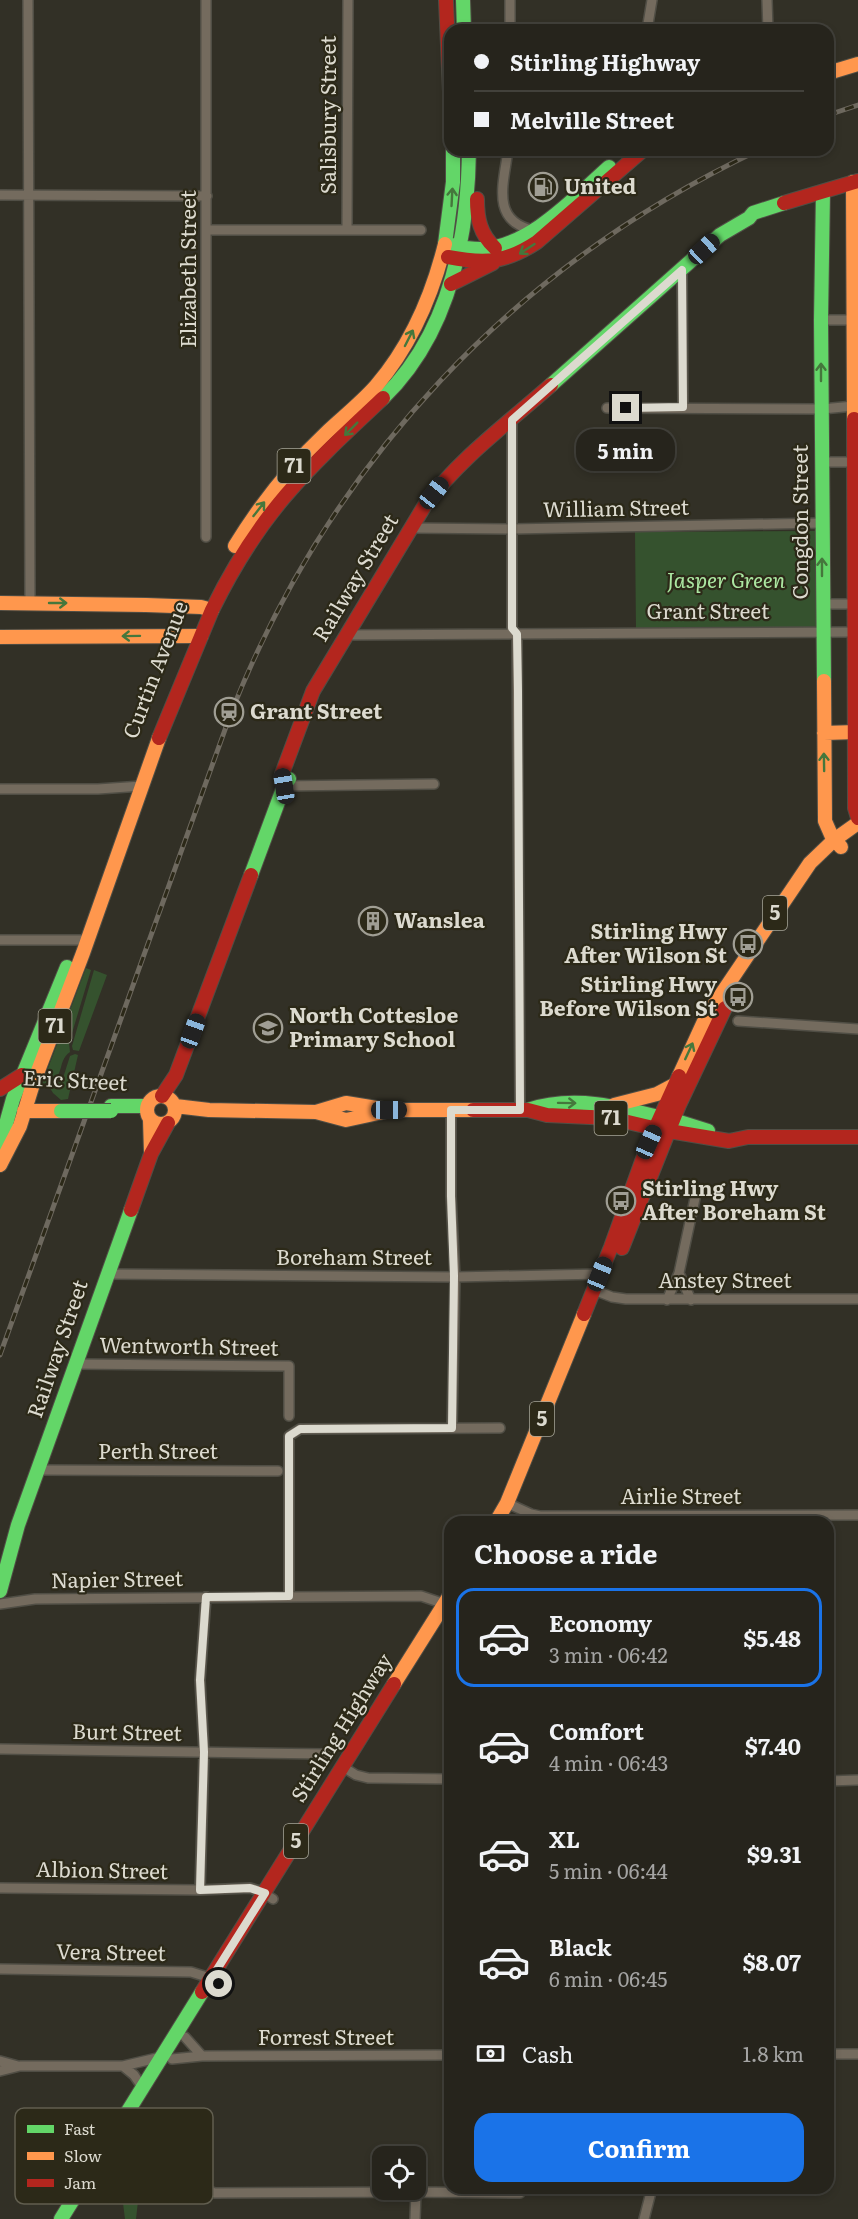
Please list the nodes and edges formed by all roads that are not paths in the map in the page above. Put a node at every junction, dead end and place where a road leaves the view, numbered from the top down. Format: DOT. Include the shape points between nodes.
graph roads {
  1 [pos="28,0"];
  2 [pos="206,0"];
  3 [pos="348,0"];
  4 [pos="434,0"];
  5 [pos="446,0"];
  6 [pos="463,0"];
  7 [pos="510,0"];
  8 [pos="652,0"];
  9 [pos="767,0"];
  10 [pos="447,24"];
  11 [pos="464,24"];
  12 [pos="510,24"];
  13 [pos="648,24"];
  14 [pos="768,24"];
  15 [pos="444,32"];
  16 [pos="858,64"];
  17 [pos="834,71"];
  18 [pos="858,72"];
  19 [pos="834,80"];
  20 [pos="453,156"];
  21 [pos="469,156"];
  22 [pos="470,156"];
  23 [pos="507,156"];
  24 [pos="623,156"];
  25 [pos="635,156"];
  26 [pos="856,182"];
  27 [pos="824,192"];
  28 [pos="0,195"];
  29 [pos="30,195"];
  30 [pos="207,196"];
  31 [pos="552,222"];
  32 [pos="206,230"];
  33 [pos="347,230"];
  34 [pos="421,230"];
  35 [pos="533,230"];
  36 [pos="495,248"];
  37 [pos="445,250"];
  38 [pos="460,253"];
  39 [pos="493,263"];
  40 [pos="682,270"];
  41 [pos="451,284"];
  42 [pos="821,320"];
  43 [pos="856,320"];
  44 [pos="854,406"];
  45 [pos="683,407"];
  46 [pos="607,408"];
  47 [pos="822,409"];
  48 [pos="512,420"];
  49 [pos="822,462"];
  50 [pos="856,462"];
  51 [pos="822,523"];
  52 [pos="416,528"];
  53 [pos="512,529"];
  54 [pos="206,537"];
  55 [pos="0,603"];
  56 [pos="30,603"];
  57 [pos="823,604"];
  58 [pos="856,604"];
  59 [pos="207,609"];
  60 [pos="823,632"];
  61 [pos="855,632"];
  62 [pos="517,634"];
  63 [pos="350,635"];
  64 [pos="195,636"];
  65 [pos="0,637"];
  66 [pos="856,732"];
  67 [pos="824,733"];
  68 [pos="434,784"];
  69 [pos="284,786"];
  70 [pos="0,789"];
  71 [pos="137,790"];
  72 [pos="858,818"];
  73 [pos="858,823"];
  74 [pos="858,835"];
  75 [pos="837,843"];
  76 [pos="0,940"];
  77 [pos="83,940"];
  78 [pos="738,1021"];
  79 [pos="858,1029"];
  80 [pos="23,1074"];
  81 [pos="674,1085"];
  82 [pos="0,1089"];
  83 [pos="6,1104"];
  84 [pos="614,1105"];
  85 [pos="26,1106"];
  86 [pos="171,1108"];
  87 [pos="451,1110"];
  88 [pos="524,1110"];
  89 [pos="148,1112"];
  90 [pos="664,1124"];
  91 [pos="858,1137"];
  92 [pos="151,1154"];
  93 [pos="2,1159"];
  94 [pos="697,1189"];
  95 [pos="679,1273"];
  96 [pos="107,1274"];
  97 [pos="595,1274"];
  98 [pos="454,1276"];
  99 [pos="598,1292"];
  100 [pos="858,1299"];
  101 [pos="667,1300"];
  102 [pos="691,1300"];
  103 [pos="76,1364"];
  104 [pos="289,1416"];
  105 [pos="452,1428"];
  106 [pos="500,1428"];
  107 [pos="38,1470"];
  108 [pos="278,1471"];
  109 [pos="512,1505"];
  110 [pos="858,1515"];
  111 [pos="502,1516"];
  112 [pos="509,1516"];
  113 [pos="4,1565"];
  114 [pos="0,1591"];
  115 [pos="0,1596"];
  116 [pos="289,1596"];
  117 [pos="206,1597"];
  118 [pos="35,1599"];
  119 [pos="444,1603"];
  120 [pos="0,1604"];
  121 [pos="444,1613"];
  122 [pos="0,1749"];
  123 [pos="204,1752"];
  124 [pos="326,1754"];
  125 [pos="347,1769"];
  126 [pos="444,1779"];
  127 [pos="858,1780"];
  128 [pos="834,1781"];
  129 [pos="0,1888"];
  130 [pos="200,1890"];
  131 [pos="269,1896"];
  132 [pos="0,1969"];
  133 [pos="215,1982"];
  134 [pos="185,2037"];
  135 [pos="834,2054"];
  136 [pos="858,2054"];
  137 [pos="444,2055"];
  138 [pos="202,2056"];
  139 [pos="167,2058"];
  140 [pos="0,2061"];
  141 [pos="123,2066"];
  142 [pos="20,2067"];
  143 [pos="0,2071"];
  144 [pos="143,2088"];
  145 [pos="130,2108"];
  146 [pos="137,2108"];
  147 [pos="213,2192"];
  148 [pos="372,2192"];
  149 [pos="426,2192"];
  150 [pos="444,2192"];
  151 [pos="650,2194"];
  152 [pos="416,2200"];
  153 [pos="70,2204"];
  154 [pos="81,2204"];
  155 [pos="61,2219"];
  156 [pos="72,2219"];
  157 [pos="416,2219"];
  158 [pos="644,2219"];
  1 -- 29 [label="street"];
  2 -- 30 [label="street, Elizabeth Street"];
  3 -- 33 [label="street, Salisbury Street"];
  4 -- 15 [label="main road"];
  5 -- 10 [label="main road"];
  6 -- 11 [label="main road"];
  7 -- 12 [label="street"];
  8 -- 13 [label="street"];
  9 -- 14 [label="street"];
  16 -- 17 [label="main road"];
  18 -- 19 [label="main road"];
  37 -- 20 [label="main road, 71, one-way"];
  21 -- 38 [label="main road, 71" via="467,210"];
  22 -- 36 [label="main road" via="478,181 479,226"];
  23 -- 35 [label="street" via="502,187 504,207 516,225"];
  24 -- 31 [label="main road"];
  25 -- 31 [label="main road"];
  26 -- 27 [label="main road, Railway Street"];
  26 -- 43 [label="main road"];
  27 -- 40 [label="main road, Railway Street" via="816,200 758,220 749,218 720,235"];
  27 -- 42 [label="main road, Congdon Street"];
  28 -- 29 [label="street"];
  29 -- 30 [label="street"];
  29 -- 56 [label="street"];
  30 -- 32 [label="street, Elizabeth Street"];
  31 -- 35 [label="main road"];
  31 -- 39 [label="main road, one-way" via="522,253"];
  32 -- 33 [label="street"];
  32 -- 54 [label="street, Elizabeth Street"];
  33 -- 34 [label="street"];
  35 -- 36 [label="main road"];
  36 -- 38 [label="main road"];
  37 -- 38 [label="main road"];
  59 -- 37 [label="main road, Curtin Avenue / 71, one-way" via="246,525 292,468 375,386 404,348 429,300"];
  38 -- 39 [label="main road"];
  38 -- 41 [label="main road, 71"];
  39 -- 41 [label="main road"];
  40 -- 45 [label="street"];
  40 -- 48 [label="main road, Railway Street"];
  41 -- 59 [label="main road, Curtin Avenue / 71, one-way" via="441,311 392,389 297,483 252,537"];
  42 -- 43 [label="street"];
  47 -- 42 [label="main road, Congdon Street, one-way"];
  43 -- 44 [label="main road"];
  44 -- 47 [label="street"];
  44 -- 50 [label="main road"];
  45 -- 46 [label="street"];
  45 -- 47 [label="street"];
  47 -- 49 [label="main road, Congdon Street"];
  48 -- 52 [label="main road, Railway Street" via="443,481"];
  48 -- 53 [label="street"];
  49 -- 50 [label="street"];
  49 -- 51 [label="main road, Congdon Street"];
  50 -- 58 [label="main road"];
  51 -- 53 [label="street, William Street"];
  57 -- 51 [label="main road, Congdon Street, one-way"];
  52 -- 53 [label="street, William Street"];
  52 -- 63 [label="main road, Railway Street"];
  53 -- 62 [label="street" via="512,628"];
  55 -- 56 [label="main road"];
  56 -- 59 [label="main road, one-way"];
  57 -- 58 [label="street"];
  57 -- 60 [label="main road, Congdon Street"];
  58 -- 61 [label="main road"];
  59 -- 64 [label="main road, Curtin Avenue / 71"];
  60 -- 61 [label="street, Grant Street"];
  60 -- 62 [label="street, Grant Street"];
  60 -- 67 [label="main road, Congdon Street"];
  61 -- 66 [label="main road"];
  62 -- 63 [label="street, Grant Street"];
  62 -- 88 [label="street"];
  63 -- 69 [label="main road, Railway Street" via="313,691 282,774"];
  64 -- 65 [label="main road, one-way"];
  64 -- 71 [label="main road, Curtin Avenue / 71"];
  66 -- 67 [label="main road"];
  66 -- 72 [label="main road"];
  75 -- 67 [label="main road, Congdon Street, one-way" via="825,821"];
  68 -- 69 [label="street"];
  69 -- 86 [label="main road, Railway Street" via="176,1075"];
  70 -- 71 [label="street"];
  71 -- 77 [label="main road, Curtin Avenue / 71"];
  73 -- 75 [label="main road, 5"];
  74 -- 75 [label="main road, 5"];
  81 -- 75 [label="main road, 5, one-way" via="723,990 810,862"];
  75 -- 90 [label="main road, 5" via="723,1011"];
  76 -- 77 [label="street"];
  77 -- 80 [label="main road, Curtin Avenue / 71"];
  77 -- 85 [label="main road, Curtin Avenue / 71"];
  78 -- 79 [label="street"];
  80 -- 82 [label="main road"];
  80 -- 83 [label="main road, Curtin Avenue / 71"];
  81 -- 84 [label="main road, 71" via="651,1096"];
  81 -- 90 [label="main road, 5"];
  83 -- 85 [label="main road, Eric Street"];
  83 -- 93 [label="main road, Curtin Avenue"];
  88 -- 84 [label="main road, 71, one-way" via="548,1103"];
  84 -- 90 [label="main road, 71"];
  85 -- 89 [label="main road, Eric Street / 71"];
  85 -- 93 [label="main road, Curtin Avenue"];
  86 -- 87 [label="main road, 71" via="316,1112 346,1103 389,1110"];
  86 -- 89 [label="main road, 71" via="151,1099"];
  86 -- 89 [label="main road, 71" via="159,1124"];
  86 -- 92 [label="main road, Railway Street"];
  87 -- 88 [label="main road, 71"];
  87 -- 98 [label="street"];
  88 -- 90 [label="main road, 71"];
  89 -- 92 [label="main road, Railway Street"];
  90 -- 91 [label="main road" via="729,1141 748,1137"];
  90 -- 97 [label="main road, 5"];
  90 -- 99 [label="main road, 5"];
  92 -- 96 [label="main road, Railway Street"];
  94 -- 95 [label="street"];
  95 -- 101 [label="street"];
  95 -- 102 [label="street"];
  96 -- 98 [label="street, Boreham Street"];
  96 -- 103 [label="main road, Railway Street"];
  97 -- 98 [label="street, Boreham Street"];
  97 -- 99 [label="main road, 5"];
  98 -- 105 [label="street"];
  99 -- 101 [label="street, Anstey Street" via="626,1299"];
  99 -- 109 [label="main road, 5"];
  100 -- 102 [label="street, Anstey Street"];
  101 -- 102 [label="street, Anstey Street"];
  103 -- 104 [label="street, Wentworth Street" via="289,1366"];
  103 -- 107 [label="main road, Railway Street"];
  105 -- 106 [label="street"];
  105 -- 116 [label="street" via="300,1429 289,1436"];
  107 -- 108 [label="street, Perth Street"];
  107 -- 113 [label="main road, Railway Street"];
  109 -- 110 [label="street, Airlie Street" via="540,1516"];
  109 -- 111 [label="main road, 5"];
  109 -- 112 [label="main road, 5"];
  113 -- 114 [label="main road, Railway Street"];
  115 -- 118 [label="street, Napier Street"];
  116 -- 117 [label="street, Napier Street"];
  116 -- 119 [label="street, Napier Street" via="421,1596"];
  117 -- 118 [label="street, Napier Street"];
  117 -- 123 [label="street" via="200,1680"];
  118 -- 120 [label="street, Napier Street"];
  121 -- 125 [label="main road, Stirling Highway / 5"];
  122 -- 123 [label="street, Burt Street"];
  123 -- 124 [label="street, Burt Street"];
  123 -- 130 [label="street"];
  125 -- 126 [label="street" via="368,1778"];
  125 -- 131 [label="main road, Stirling Highway / 5"];
  127 -- 128 [label="street"];
  129 -- 130 [label="street, Albion Street"];
  130 -- 131 [label="street, Albion Street" via="250,1888"];
  131 -- 133 [label="main road, Stirling Highway / 5"];
  132 -- 133 [label="street, Vera Street" via="191,1972"];
  133 -- 134 [label="main road, Stirling Highway / 5"];
  133 -- 139 [label="main road, Stirling Highway / 5"];
  134 -- 138 [label="street"];
  134 -- 139 [label="main road, Stirling Highway / 5"];
  135 -- 136 [label="street"];
  137 -- 138 [label="street, Forrest Street"];
  138 -- 139 [label="street, Forrest Street"];
  139 -- 141 [label="street, Forrest Street"];
  139 -- 144 [label="main road, Stirling Highway / 5"];
  139 -- 146 [label="main road, Stirling Highway / 5"];
  140 -- 142 [label="street, Forrest Street"];
  141 -- 142 [label="street, Forrest Street"];
  141 -- 144 [label="street"];
  142 -- 143 [label="street, Forrest Street"];
  144 -- 145 [label="main road, Stirling Highway / 5"];
  147 -- 148 [label="street"];
  149 -- 150 [label="street"];
  151 -- 158 [label="street"];
  152 -- 157 [label="street"];
  153 -- 155 [label="main road, Stirling Highway / 5"];
  154 -- 156 [label="main road, Stirling Highway / 5"];
}
